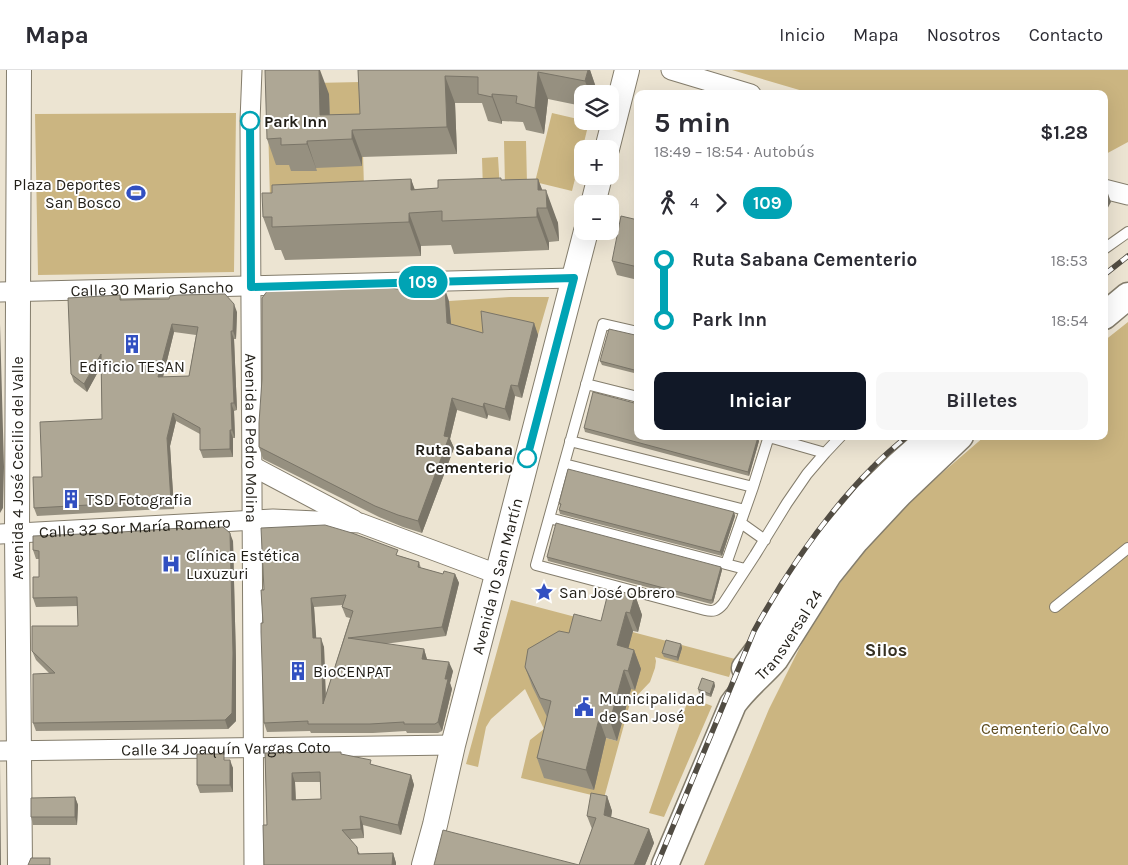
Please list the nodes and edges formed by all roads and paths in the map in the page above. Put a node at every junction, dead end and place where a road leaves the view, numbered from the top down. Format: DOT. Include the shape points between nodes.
graph roads {
  1 [pos="19,70"];
  2 [pos="252,70"];
  3 [pos="627,70"];
  4 [pos="671,70"];
  5 [pos="738,90"];
  6 [pos="609,140"];
  7 [pos="1108,190"];
  8 [pos="1128,195"];
  9 [pos="1128,232"];
  10 [pos="584,240"];
  11 [pos="1108,246"];
  12 [pos="1128,276"];
  13 [pos="574,278"];
  14 [pos="251,287"];
  15 [pos="9,292"];
  16 [pos="1117,302"];
  17 [pos="634,331"];
  18 [pos="586,384"];
  19 [pos="634,396"];
  20 [pos="768,440"];
  21 [pos="780,440"];
  22 [pos="837,440"];
  23 [pos="927,440"];
  24 [pos="956,440"];
  25 [pos="570,441"];
  26 [pos="825,453"];
  27 [pos="564,464"];
  28 [pos="252,466"];
  29 [pos="753,487"];
  30 [pos="745,510"];
  31 [pos="549,518"];
  32 [pos="252,521"];
  33 [pos="360,523"];
  34 [pos="741,523"];
  35 [pos="8,534"];
  36 [pos="765,540"];
  37 [pos="1128,548"];
  38 [pos="726,564"];
  39 [pos="745,569"];
  40 [pos="497,574"];
  41 [pos="1055,607"];
  42 [pos="453,745"];
  43 [pos="253,747"];
  44 [pos="9,751"];
  45 [pos="20,865"];
  46 [pos="254,865"];
  47 [pos="424,865"];
  48 [pos="650,865"];
  49 [pos="665,865"];
  1 -- 15 [label="street, Avenida 4 José Cecilio del Valle"];
  2 -- 14 [label="street, Avenida 6 Pedro Molina"];
  3 -- 6 [label="street"];
  4 -- 5 [label="street"];
  7 -- 8 [label="street"];
  9 -- 11 [label="lane"];
  10 -- 13 [label="street, Avenida 10 San Martín"];
  12 -- 16 [label="main road"];
  13 -- 14 [label="street, Calle 30 Mario Sancho"];
  13 -- 40 [label="street, Avenida 10 San Martín"];
  14 -- 15 [label="street, Calle 30 Mario Sancho"];
  14 -- 28 [label="street, Avenida 6 Pedro Molina"];
  15 -- 35 [label="street, Avenida 4 José Cecilio del Valle"];
  17 -- 18 [label="lane" via="603,324"];
  18 -- 19 [label="lane"];
  18 -- 25 [label="lane"];
  20 -- 29 [label="lane"];
  21 -- 26 [label="lane"];
  22 -- 26 [label="lane"];
  23 -- 48 [label="main road, Transversal 24" via="868,495 822,550 753,659 721,695"];
  24 -- 49 [label="main road, Transversal 24" via="856,540 828,575 775,659 733,704"];
  25 -- 27 [label="lane"];
  25 -- 29 [label="lane"];
  26 -- 36 [label="lane" via="787,503"];
  27 -- 30 [label="lane"];
  27 -- 31 [label="lane"];
  28 -- 32 [label="street, Avenida 6 Pedro Molina"];
  28 -- 33 [label="street, Calle 32 Sor María Romero"];
  29 -- 30 [label="lane"];
  30 -- 34 [label="lane"];
  31 -- 38 [label="lane"];
  31 -- 39 [label="lane" via="536,565 712,612 723,604"];
  32 -- 33 [label="street, Calle 32 Sor María Romero"];
  32 -- 35 [label="street, Calle 32 Sor María Romero"];
  32 -- 43 [label="street, Avenida 6 Pedro Molina"];
  33 -- 40 [label="street, Calle 32 Sor María Romero"];
  34 -- 36 [label="lane"];
  34 -- 38 [label="lane"];
  35 -- 44 [label="street, Avenida 4 José Cecilio del Valle"];
  36 -- 39 [label="lane"];
  37 -- 41 [label="lane"];
  38 -- 39 [label="lane"];
  40 -- 42 [label="street, Avenida 10 San Martín"];
  42 -- 43 [label="street, Calle 34 Joaquín Vargas Coto"];
  42 -- 47 [label="street, Avenida 10 San Martín"];
  43 -- 44 [label="street, Calle 34 Joaquín Vargas Coto"];
  43 -- 46 [label="street, Avenida 6 Pedro Molina"];
  44 -- 45 [label="street, Avenida 4 José Cecilio del Valle"];
}
